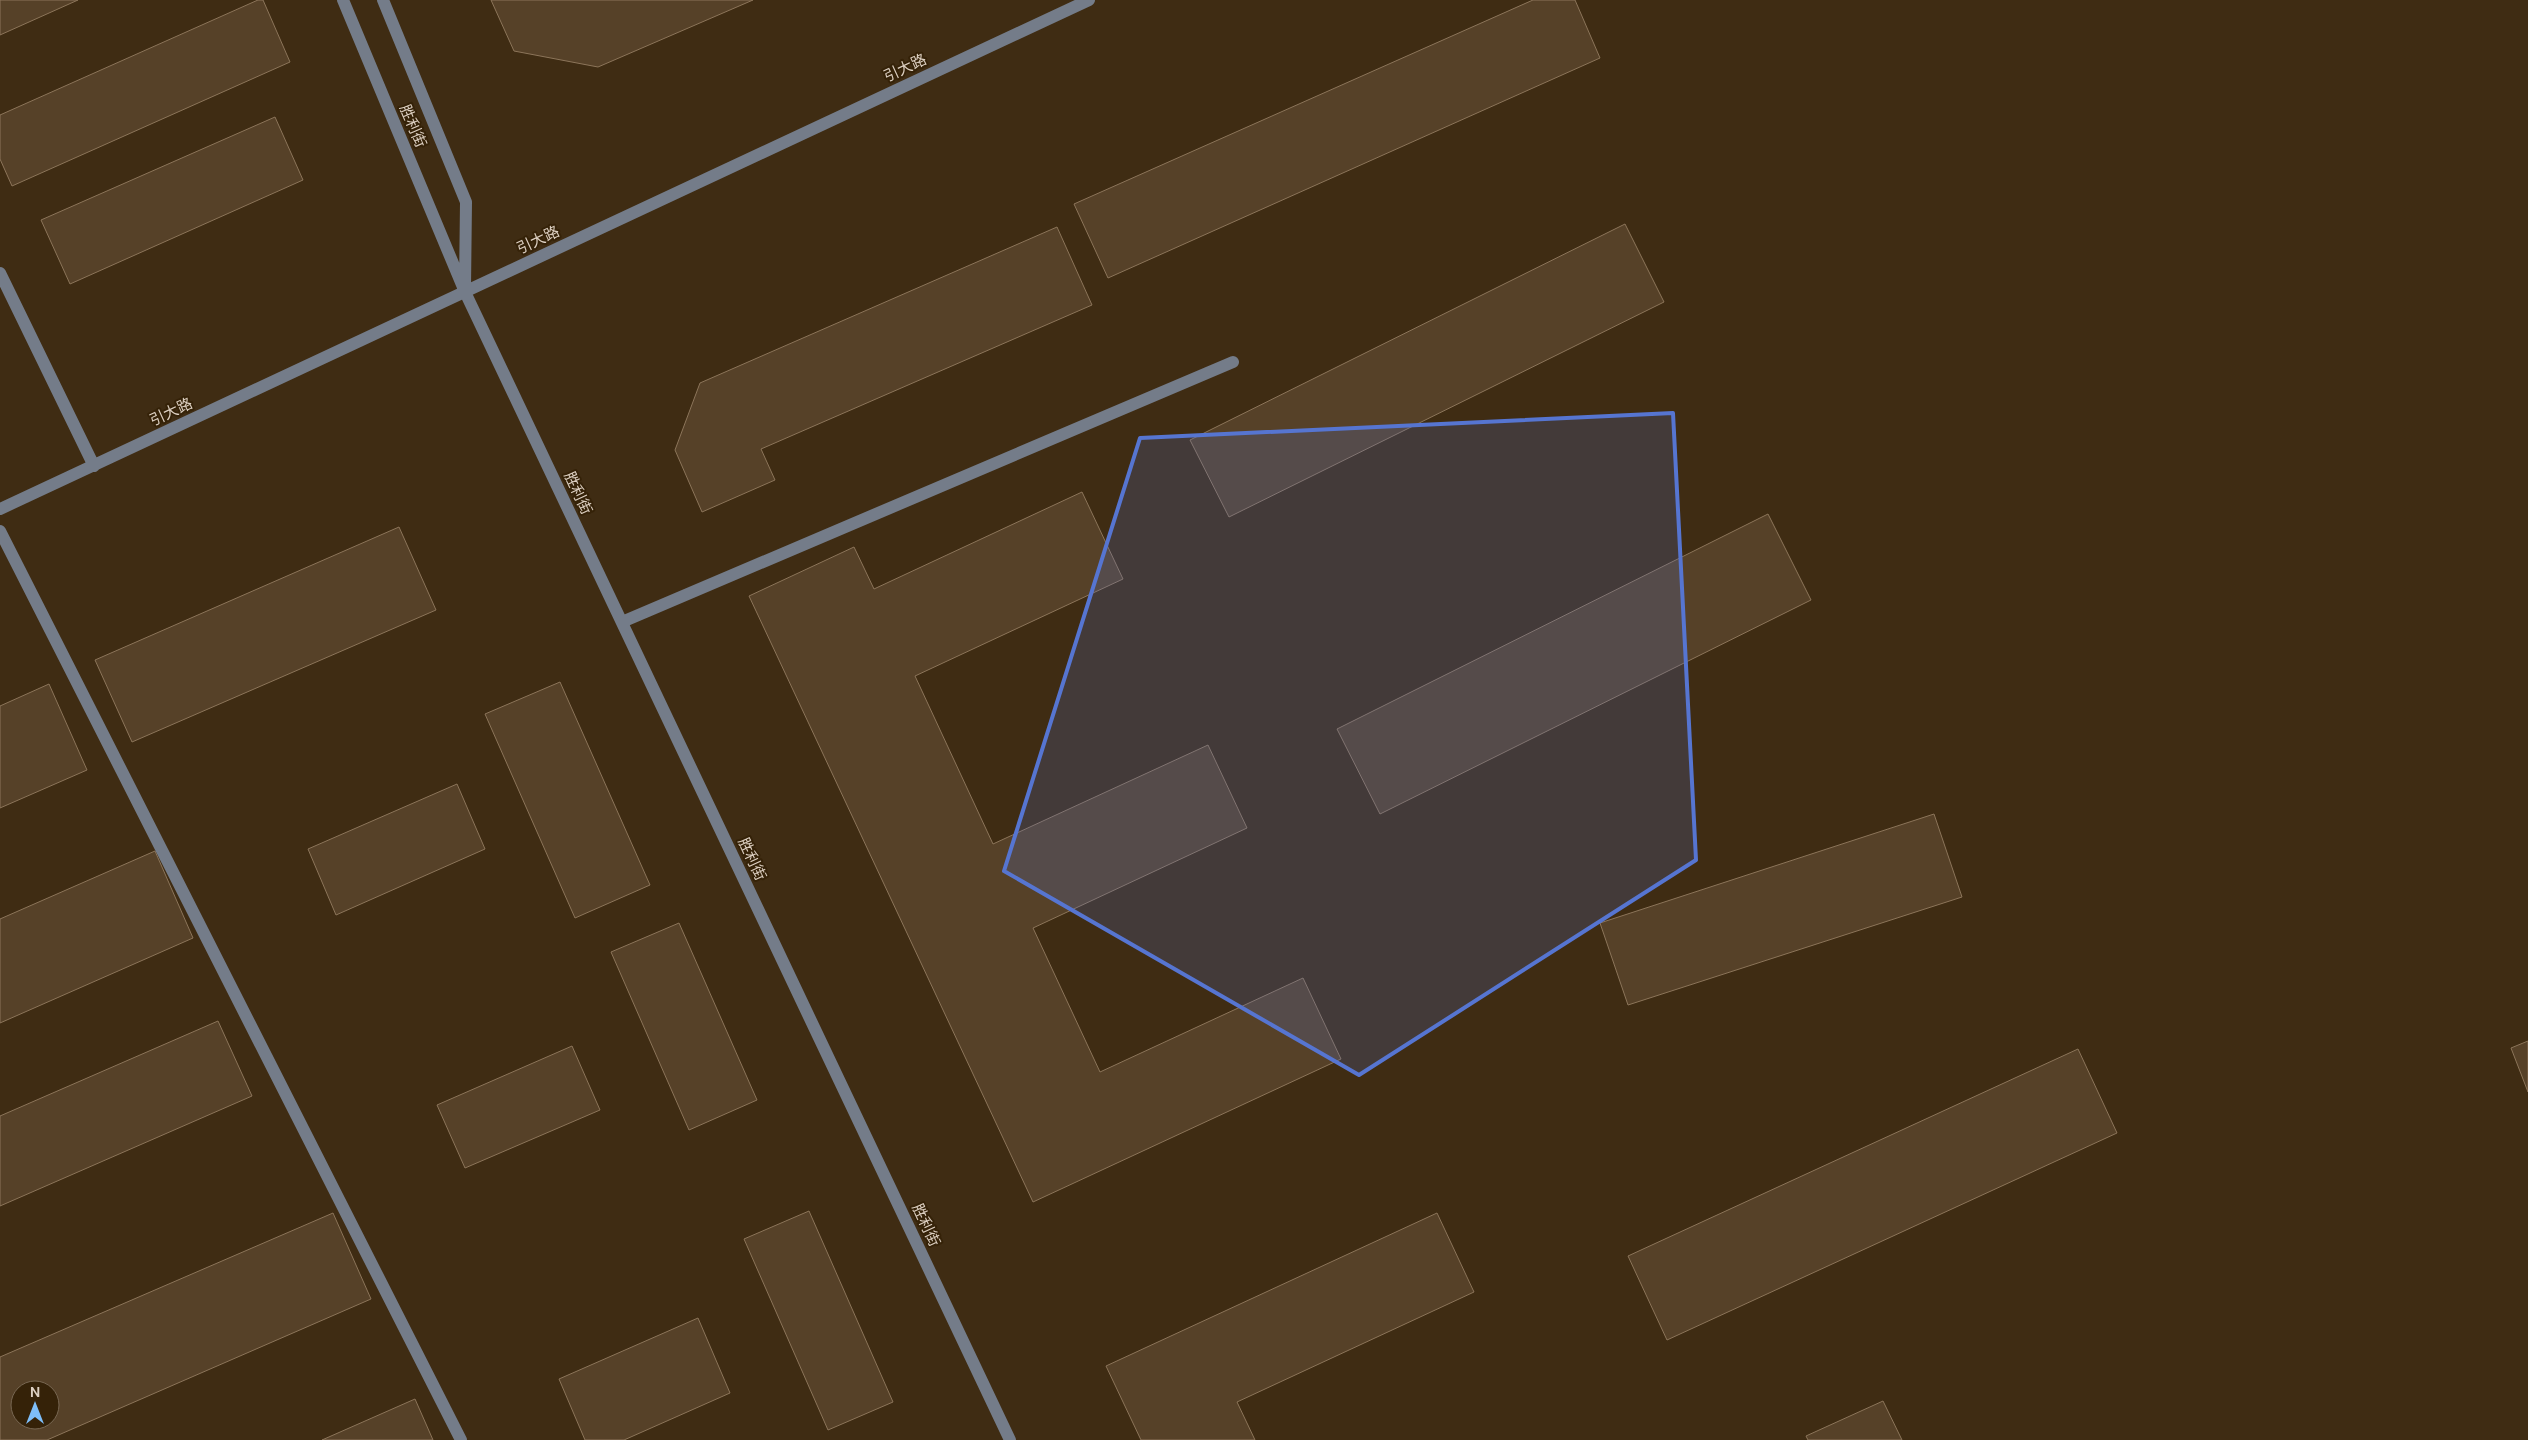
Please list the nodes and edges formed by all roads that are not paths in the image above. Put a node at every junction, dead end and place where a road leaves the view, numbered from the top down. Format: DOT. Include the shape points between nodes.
graph roads {
  1 [pos="343,0"];
  2 [pos="383,0"];
  3 [pos="1089,0"];
  4 [pos="0,273"];
  5 [pos="465,292"];
  6 [pos="1233,362"];
  7 [pos="94,466"];
  8 [pos="0,509"];
  9 [pos="0,531"];
  10 [pos="622,622"];
  11 [pos="461,1440"];
  12 [pos="1010,1440"];
  1 -- 5 [label="street, 胜利街"];
  2 -- 5 [label="street, 胜利街" via="466,202"];
  3 -- 5 [label="street, 引大路"];
  4 -- 7 [label="street"];
  5 -- 7 [label="street, 引大路"];
  5 -- 10 [label="street, 胜利街"];
  6 -- 10 [label="street"];
  7 -- 8 [label="street, 引大路"];
  9 -- 11 [label="street"];
  10 -- 12 [label="street, 胜利街"];
}
